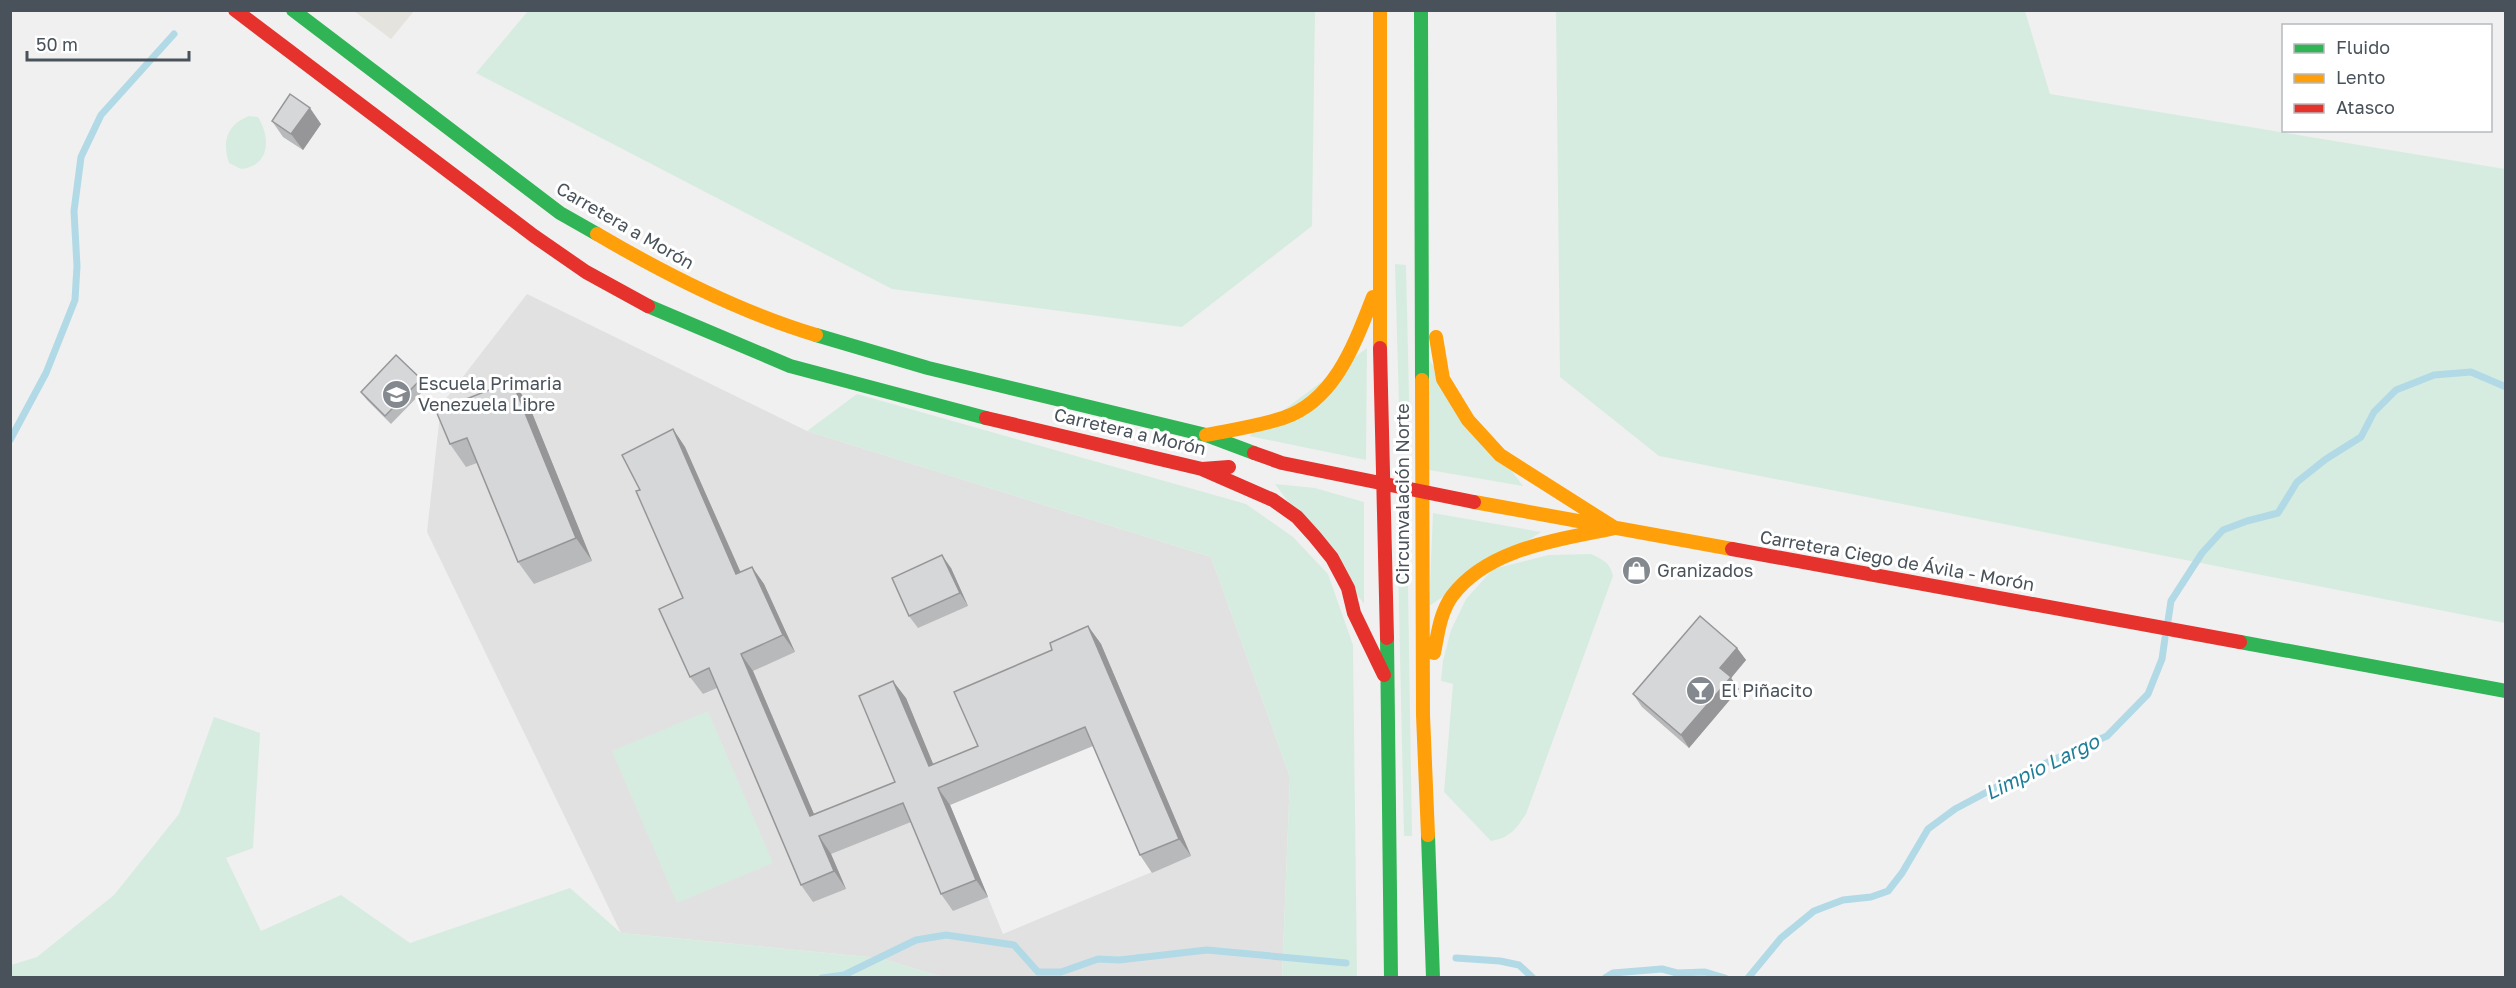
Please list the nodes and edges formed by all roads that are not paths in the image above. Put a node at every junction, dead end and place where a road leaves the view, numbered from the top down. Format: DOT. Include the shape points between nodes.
graph roads {
  1 [pos="235,10"];
  2 [pos="293,10"];
  3 [pos="1380,10"];
  4 [pos="1421,10"];
  5 [pos="1420,238"];
  6 [pos="1378,284"];
  7 [pos="797,339"];
  8 [pos="790,366"];
  9 [pos="1206,435"];
  10 [pos="1282,463"];
  11 [pos="1202,469"];
  12 [pos="1384,485"];
  13 [pos="1421,491"];
  14 [pos="1615,528"];
  15 [pos="1388,685"];
  16 [pos="2505,691"];
  17 [pos="1423,715"];
  18 [pos="1391,978"];
  19 [pos="1432,978"];
  1 -- 8 [label="main road, Carretera a Morón" via="586,272 662,314"];
  2 -- 7 [label="main road, Carretera a Morón" via="560,213 658,270"];
  3 -- 6 [label="main road, Circunvalación Norte"];
  4 -- 5 [label="main road, Circunvalación Norte"];
  5 -- 13 [label="main road, Circunvalación Norte"];
  5 -- 14 [label="main road" via="1443,379 1468,420 1500,455"];
  6 -- 9 [label="main road" via="1338,375 1314,400 1284,418"];
  6 -- 12 [label="main road, Circunvalación Norte"];
  7 -- 8 [label="main road"];
  7 -- 9 [label="main road, Carretera a Morón"];
  8 -- 11 [label="main road, Carretera a Morón" via="925,403"];
  9 -- 10 [label="main road, Carretera a Morón"];
  10 -- 11 [label="main road, Carretera a Morón"];
  10 -- 12 [label="main road, Carretera Ciego de Ávila - Morón"];
  11 -- 15 [label="main road" via="1273,500 1297,517 1315,537 1348,588 1354,613"];
  12 -- 13 [label="main road, Carretera Ciego de Ávila - Morón"];
  12 -- 15 [label="main road, Circunvalación Norte"];
  13 -- 14 [label="main road, Carretera Ciego de Ávila - Morón"];
  13 -- 17 [label="main road, Circunvalación Norte"];
  14 -- 16 [label="main road, Carretera Ciego de Ávila - Morón"];
  14 -- 17 [label="main road" via="1491,561 1464,584 1440,621"];
  15 -- 18 [label="main road, Circunvalación Norte"];
  17 -- 19 [label="main road, Circunvalación Norte"];
}
